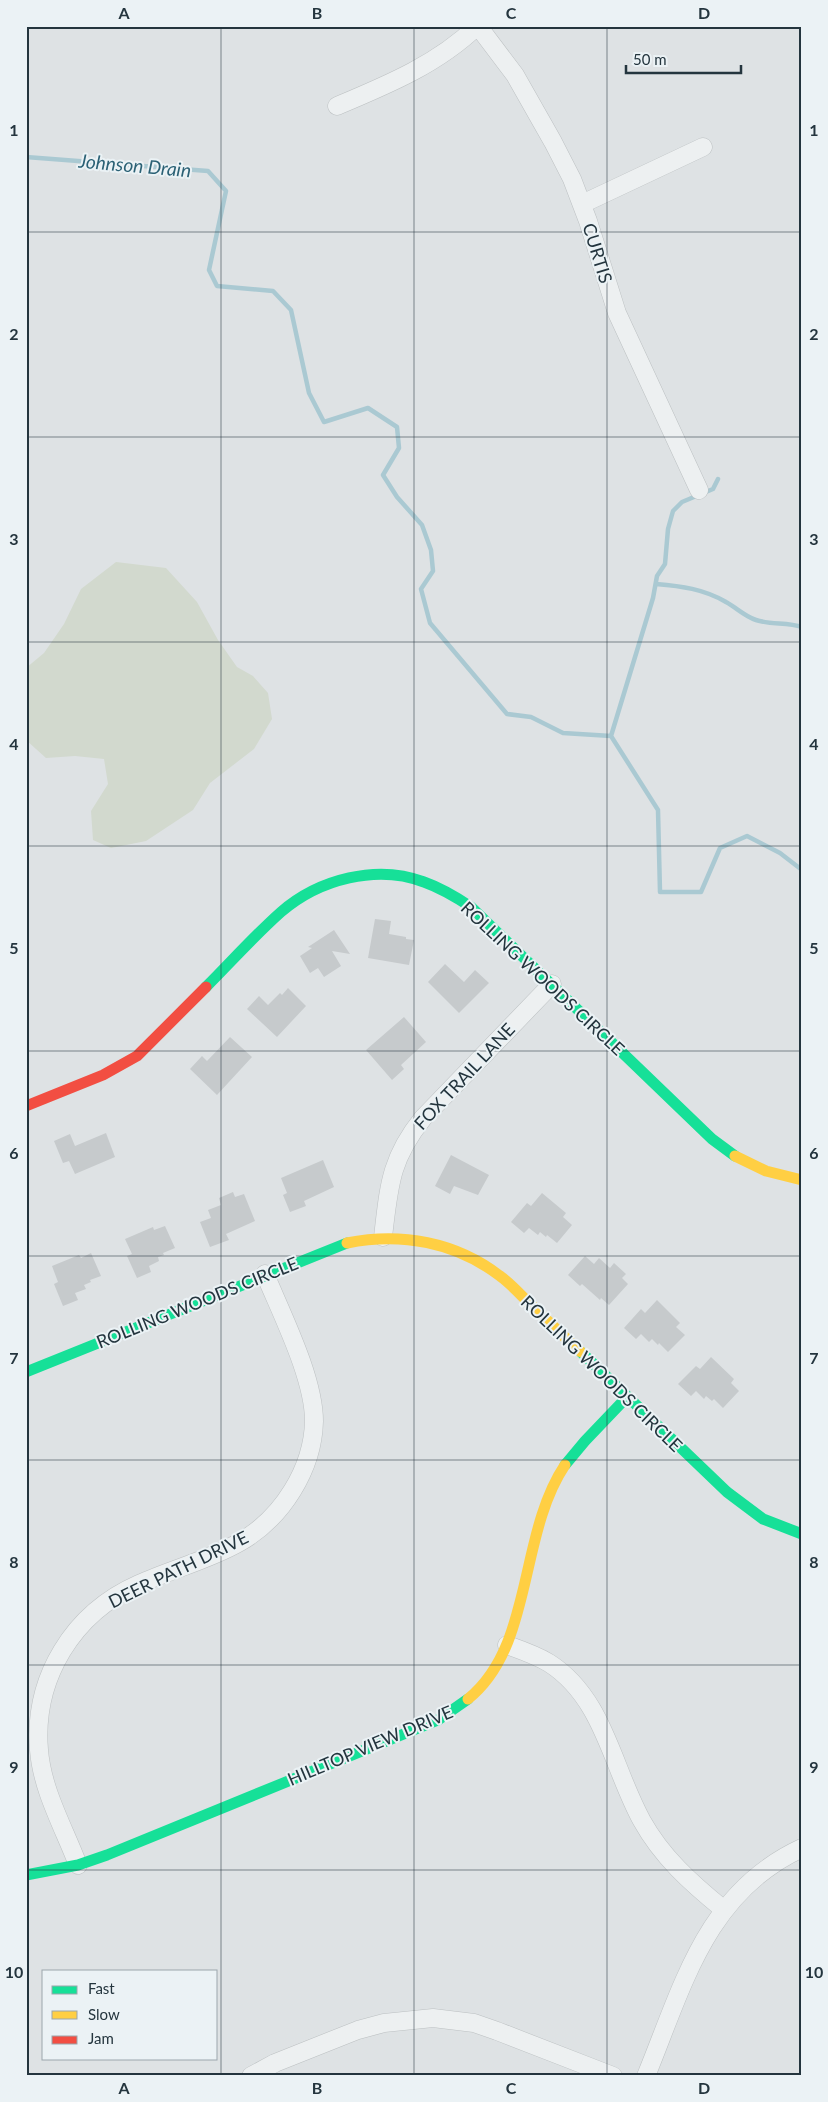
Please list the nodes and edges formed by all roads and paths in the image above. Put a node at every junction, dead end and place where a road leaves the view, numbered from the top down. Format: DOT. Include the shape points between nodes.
graph roads {
  1 [pos="478,26"];
  2 [pos="337,106"];
  3 [pos="703,147"];
  4 [pos="582,204"];
  5 [pos="698,490"];
  6 [pos="552,984"];
  7 [pos="26,1106"];
  8 [pos="802,1180"];
  9 [pos="383,1237"];
  10 [pos="265,1274"];
  11 [pos="26,1372"];
  12 [pos="627,1397"];
  13 [pos="802,1534"];
  14 [pos="507,1645"];
  15 [pos="802,1848"];
  16 [pos="78,1865"];
  17 [pos="26,1875"];
  18 [pos="723,1909"];
  19 [pos="251,2076"];
  20 [pos="612,2076"];
  21 [pos="646,2076"];
  1 -- 2 [label="street" via="430,62"];
  1 -- 4 [label="street, CURTIS" via="520,83 572,179"];
  3 -- 4 [label="street"];
  4 -- 5 [label="street, CURTIS" via="617,313"];
  6 -- 7 [label="street, ROLLING WOODS CIRCLE" via="454,894 406,876 381,873 350,876 302,895 282,911 137,1056 103,1075"];
  6 -- 8 [label="street, ROLLING WOODS CIRCLE" via="712,1140 756,1168"];
  6 -- 9 [label="street, FOX TRAIL LANE" via="408,1137 390,1177"];
  9 -- 10 [label="street, ROLLING WOODS CIRCLE" via="340,1244"];
  9 -- 12 [label="street, ROLLING WOODS CIRCLE" via="433,1242 487,1266 515,1288"];
  10 -- 11 [label="street, ROLLING WOODS CIRCLE"];
  10 -- 16 [label="street, DEER PATH DRIVE" via="310,1389 314,1421 309,1453 290,1495 259,1530 228,1548 114,1597 84,1621 59,1654 42,1700 38,1724 39,1751 45,1783"];
  12 -- 13 [label="street, ROLLING WOODS CIRCLE" via="744,1507 770,1522"];
  12 -- 14 [label="street, HILLTOP VIEW DRIVE" via="569,1459 550,1490 540,1515"];
  14 -- 16 [label="street, HILLTOP VIEW DRIVE" via="495,1669 479,1689 438,1720"];
  14 -- 18 [label="street" via="549,1664 582,1692 597,1717 633,1804 652,1838 681,1874"];
  15 -- 18 [label="street" via="756,1876"];
  16 -- 17 [label="street, HILLTOP VIEW DRIVE"];
  18 -- 21 [label="street" via="693,1962"];
  19 -- 20 [label="street" via="358,2030 384,2023 433,2018 474,2023 497,2030"];
}
